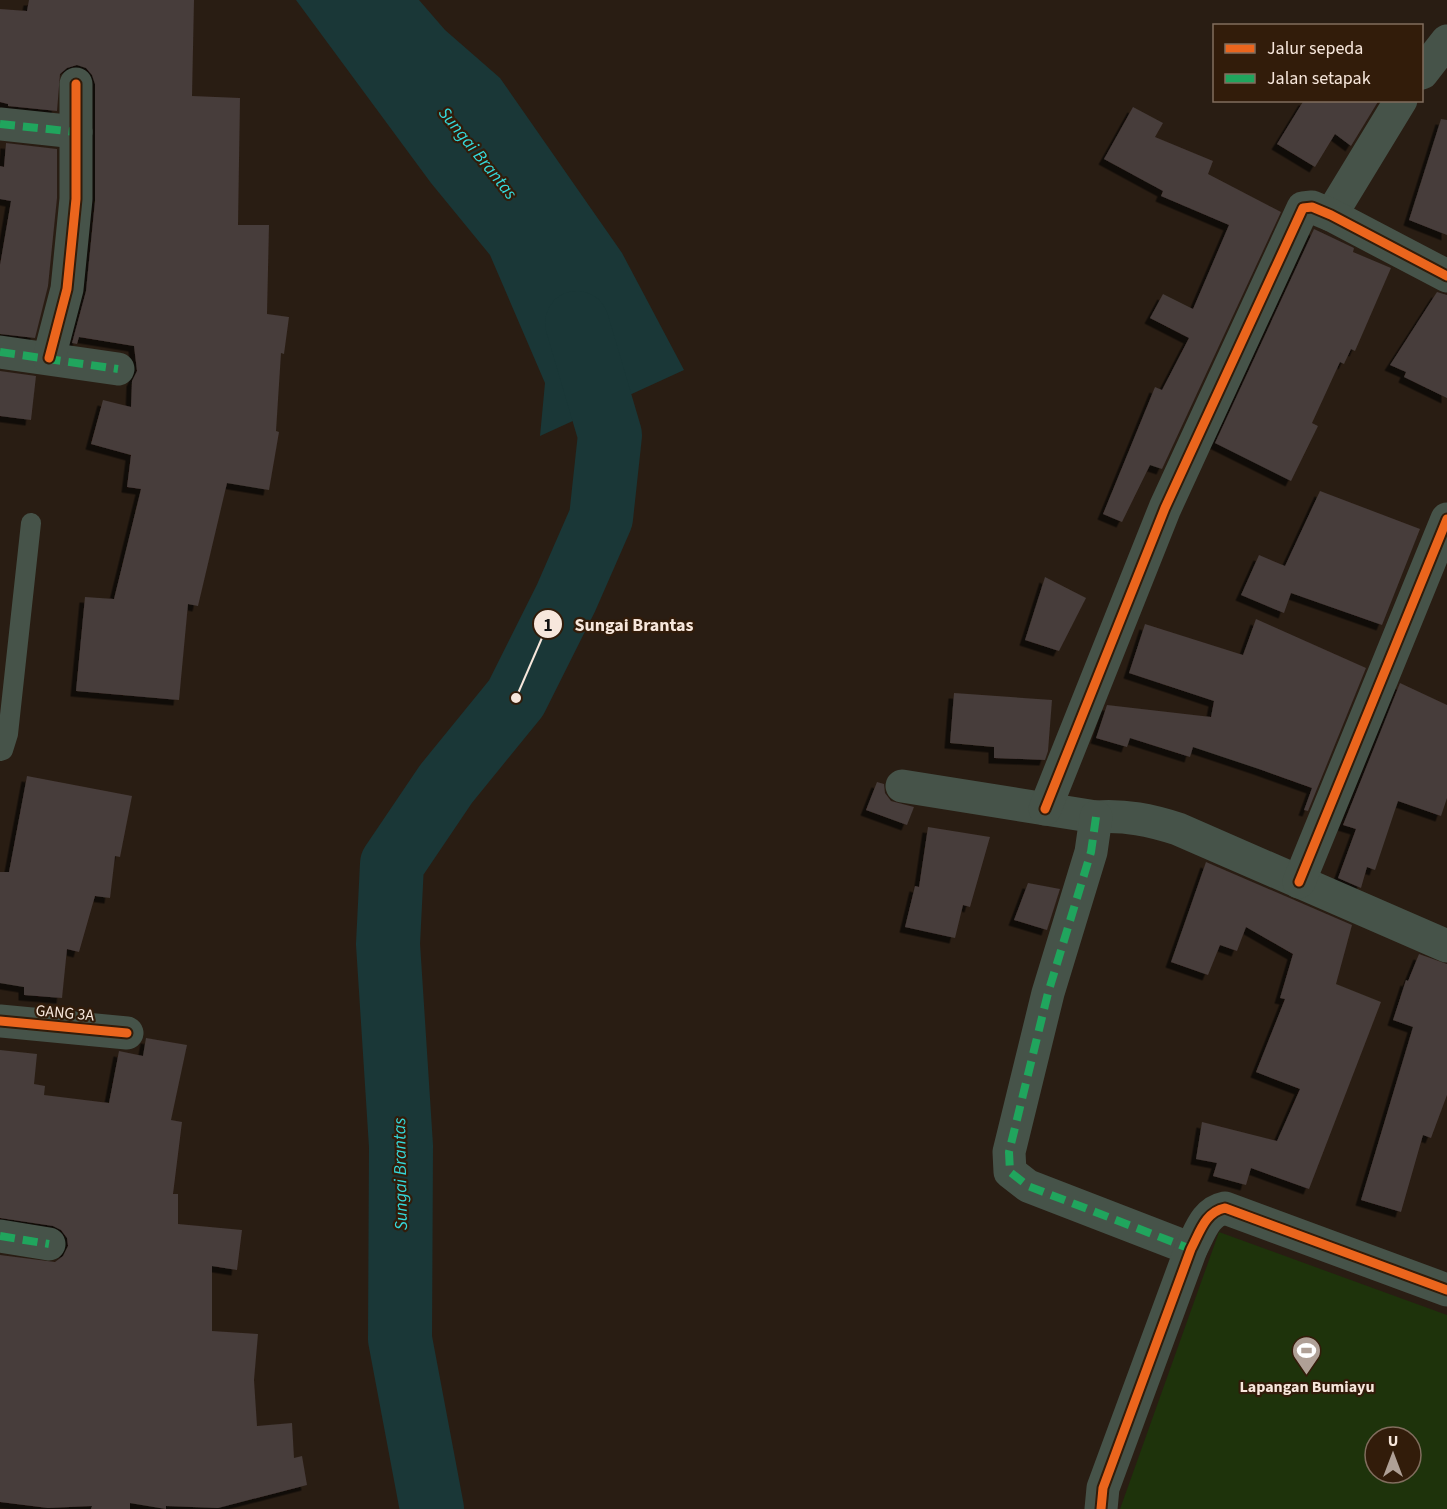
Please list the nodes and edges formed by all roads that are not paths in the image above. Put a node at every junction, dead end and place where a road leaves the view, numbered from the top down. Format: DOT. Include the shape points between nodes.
graph roads {
  1 [pos="1447,41"];
  2 [pos="1423,72"];
  3 [pos="76,84"];
  4 [pos="1400,102"];
  5 [pos="0,124"];
  6 [pos="76,132"];
  7 [pos="1331,215"];
  8 [pos="1447,276"];
  9 [pos="0,352"];
  10 [pos="50,358"];
  11 [pos="118,369"];
  12 [pos="1447,519"];
  13 [pos="31,523"];
  14 [pos="0,751"];
  15 [pos="902,786"];
  16 [pos="1045,809"];
  17 [pos="1096,817"];
  18 [pos="1299,882"];
  19 [pos="1447,946"];
  20 [pos="0,1021"];
  21 [pos="127,1033"];
  22 [pos="0,1236"];
  23 [pos="49,1244"];
  24 [pos="1191,1249"];
  25 [pos="1447,1290"];
  26 [pos="1101,1509"];
  1 -- 2 [label="street"];
  3 -- 6 [label="street"];
  4 -- 7 [label="street"];
  5 -- 6 [label="street"];
  6 -- 10 [label="street" via="76,199 67,290"];
  7 -- 8 [label="street"];
  7 -- 16 [label="street" via="1312,207 1303,208 1165,508"];
  9 -- 10 [label="street"];
  10 -- 11 [label="street"];
  12 -- 18 [label="street"];
  13 -- 14 [label="lane" via="8,734"];
  15 -- 16 [label="street"];
  16 -- 17 [label="street"];
  17 -- 18 [label="street" via="1128,816 1178,829"];
  17 -- 24 [label="street" via="1091,852 1037,1038 1010,1152 1010,1172 1028,1186"];
  18 -- 19 [label="street"];
  20 -- 21 [label="street, GANG 3A"];
  22 -- 23 [label="street"];
  24 -- 25 [label="street" via="1207,1218 1215,1210 1225,1208"];
  24 -- 26 [label="street" via="1103,1488"];
}
